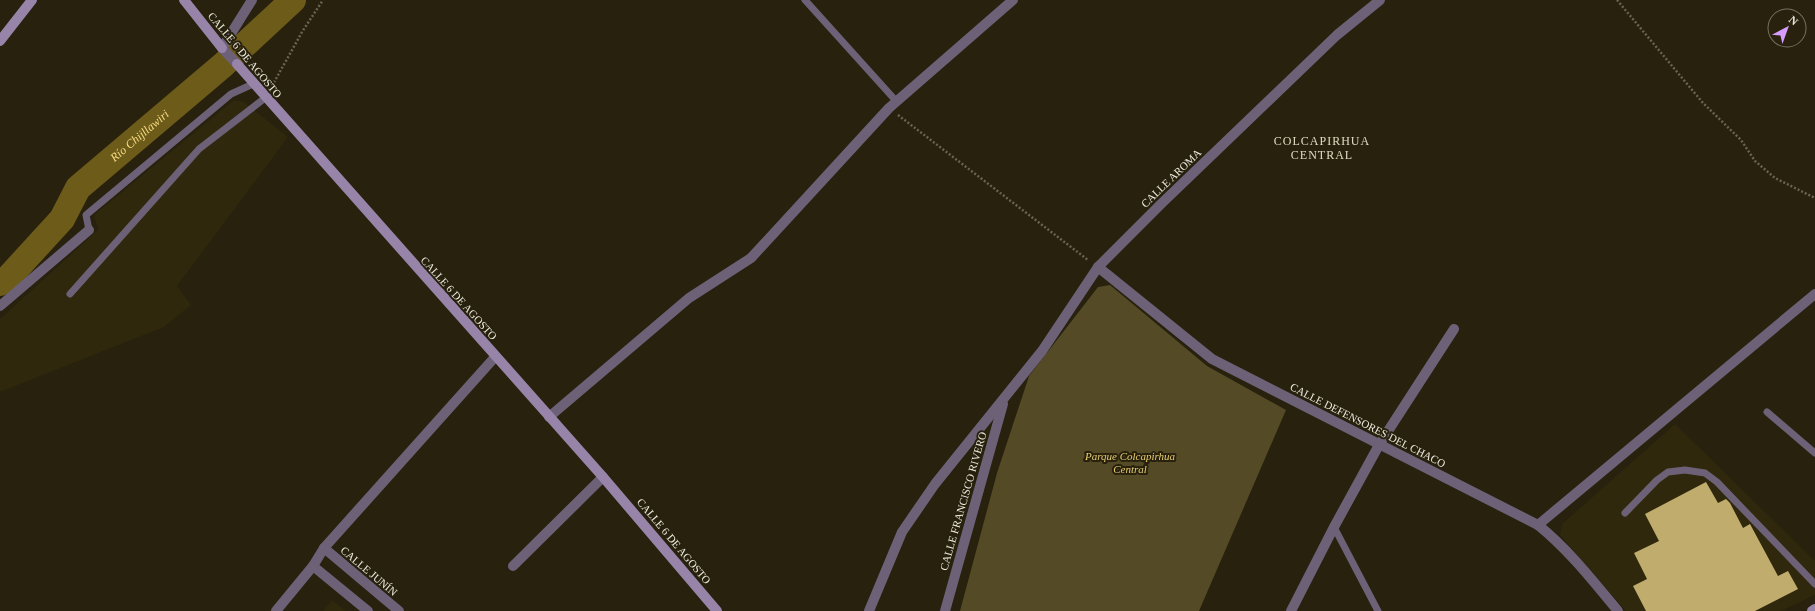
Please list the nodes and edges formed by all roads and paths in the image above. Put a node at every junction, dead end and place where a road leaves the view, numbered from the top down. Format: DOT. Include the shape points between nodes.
graph roads {
  1 [pos="32,0"];
  2 [pos="184,0"];
  3 [pos="252,0"];
  4 [pos="323,0"];
  5 [pos="805,0"];
  6 [pos="1380,0"];
  7 [pos="1617,0"];
  8 [pos="1011,1"];
  9 [pos="1,38"];
  10 [pos="224,50"];
  11 [pos="236,64"];
  12 [pos="253,84"];
  13 [pos="265,98"];
  14 [pos="893,105"];
  15 [pos="1815,198"];
  16 [pos="89,230"];
  17 [pos="1098,267"];
  18 [pos="70,294"];
  19 [pos="1815,294"];
  20 [pos="0,306"];
  21 [pos="1454,329"];
  22 [pos="495,356"];
  23 [pos="1004,398"];
  24 [pos="1767,412"];
  25 [pos="549,417"];
  26 [pos="1380,445"];
  27 [pos="1815,453"];
  28 [pos="603,477"];
  29 [pos="1625,513"];
  30 [pos="1538,525"];
  31 [pos="1334,527"];
  32 [pos="324,548"];
  33 [pos="312,566"];
  34 [pos="513,566"];
  35 [pos="1815,584"];
  36 [pos="1815,609"];
  37 [pos="276,611"];
  38 [pos="368,611"];
  39 [pos="399,611"];
  40 [pos="717,611"];
  41 [pos="870,611"];
  42 [pos="945,611"];
  43 [pos="1291,611"];
  44 [pos="1378,611"];
  45 [pos="1618,611"];
  46 [pos="1812,611"];
  1 -- 9 [label="main road"];
  2 -- 10 [label="main road, CALLE 6 DE AGOSTO"];
  3 -- 10 [label="street"];
  4 -- 13 [label="path"];
  5 -- 14 [label="lane"];
  6 -- 17 [label="street, CALLE AROMA" via="1337,35"];
  7 -- 15 [label="path" via="1703,103 1741,140 1755,161 1775,178"];
  8 -- 14 [label="street"];
  10 -- 11 [label="street, CALLE 6 DE AGOSTO"];
  11 -- 12 [label="main road, CALLE 6 DE AGOSTO"];
  12 -- 13 [label="main road, CALLE 6 DE AGOSTO"];
  12 -- 16 [label="lane" via="230,94 86,215"];
  13 -- 18 [label="lane" via="199,149"];
  13 -- 22 [label="main road, CALLE 6 DE AGOSTO"];
  14 -- 17 [label="path"];
  14 -- 25 [label="street" via="750,258 689,298"];
  16 -- 20 [label="street"];
  17 -- 23 [label="street, CALLE AROMA" via="1042,351"];
  17 -- 26 [label="street, CALLE DEFENSORES DEL CHACO" via="1212,359"];
  19 -- 30 [label="street"];
  21 -- 26 [label="street"];
  22 -- 25 [label="main road, CALLE 6 DE AGOSTO"];
  22 -- 32 [label="street"];
  23 -- 41 [label="street, CALLE AROMA" via="935,484 902,532"];
  23 -- 42 [label="street, CALLE FRANCISCO RIVERO"];
  24 -- 27 [label="lane"];
  25 -- 28 [label="main road, CALLE 6 DE AGOSTO"];
  26 -- 30 [label="street, CALLE DEFENSORES DEL CHACO"];
  26 -- 31 [label="street"];
  28 -- 34 [label="street"];
  28 -- 40 [label="main road, CALLE 6 DE AGOSTO"];
  29 -- 35 [label="lane" via="1668,472 1685,470 1705,473 1717,482"];
  30 -- 45 [label="street, CALLE DEFENSORES DEL CHACO" via="1576,560"];
  31 -- 43 [label="street"];
  31 -- 44 [label="lane"];
  32 -- 33 [label="street"];
  32 -- 39 [label="street, CALLE JUNÍN"];
  33 -- 37 [label="street"];
  33 -- 38 [label="street"];
  36 -- 46 [label="main road"];
}
